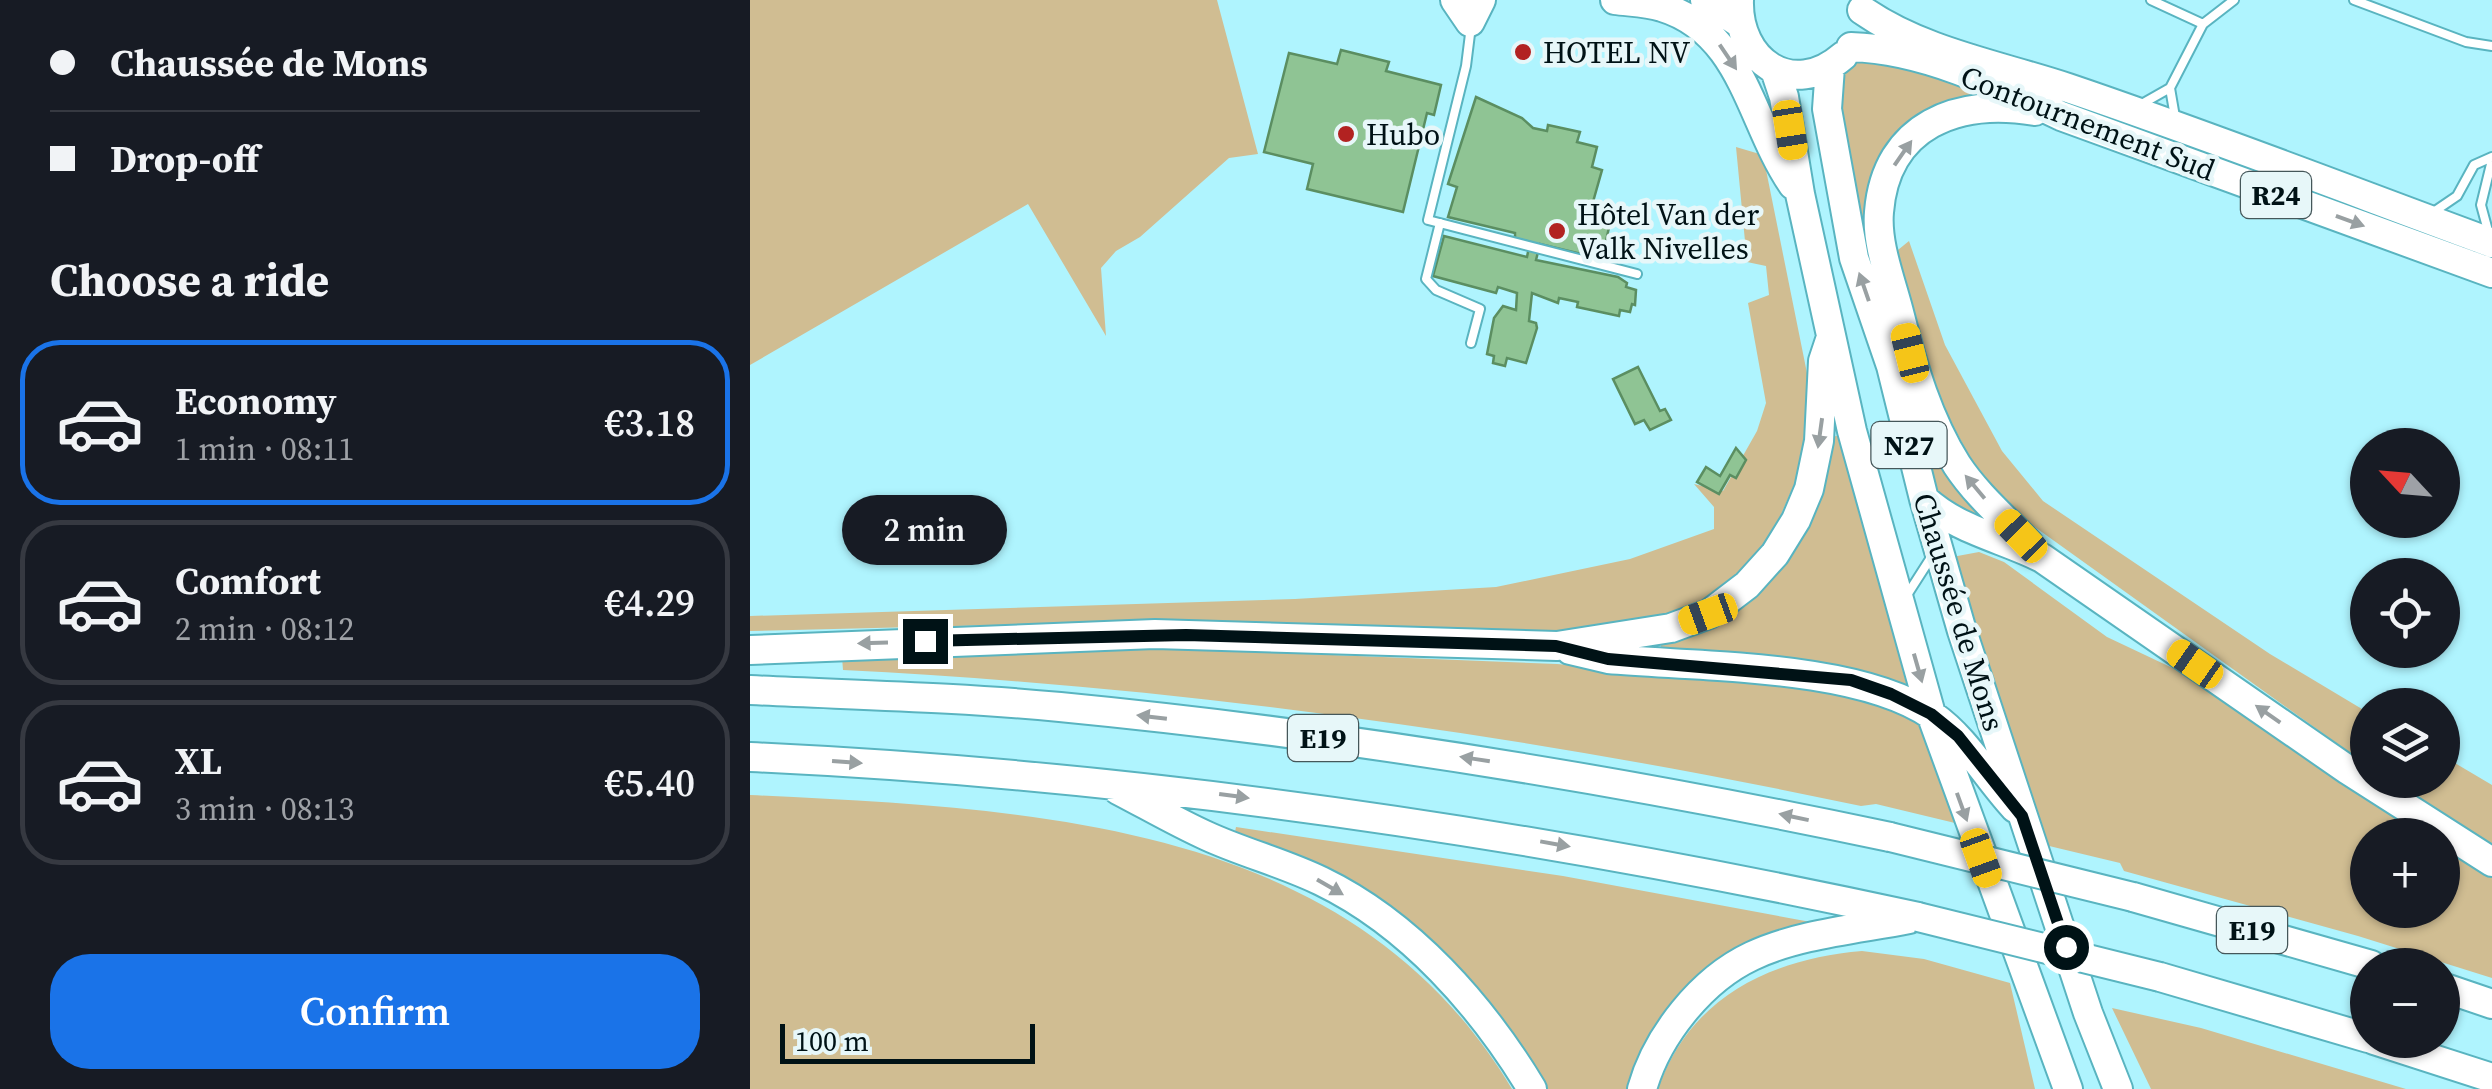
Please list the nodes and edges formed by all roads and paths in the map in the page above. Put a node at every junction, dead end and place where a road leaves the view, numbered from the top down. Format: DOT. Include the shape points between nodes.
graph roads {
  1 [pos="1615,0"];
  2 [pos="1706,0"];
  3 [pos="2151,0"];
  4 [pos="2234,0"];
  5 [pos="2354,0"];
  6 [pos="1861,5"];
  7 [pos="1469,7"];
  8 [pos="1738,11"];
  9 [pos="2203,24"];
  10 [pos="2492,46"];
  11 [pos="1840,57"];
  12 [pos="1775,70"];
  13 [pos="2170,88"];
  14 [pos="2129,110"];
  15 [pos="2061,116"];
  16 [pos="2180,128"];
  17 [pos="2492,158"];
  18 [pos="1800,194"];
  19 [pos="2424,218"];
  20 [pos="1440,223"];
  21 [pos="2491,242"];
  22 [pos="1637,274"];
  23 [pos="2492,274"];
  24 [pos="1831,337"];
  25 [pos="1471,343"];
  26 [pos="1924,499"];
  27 [pos="1937,548"];
  28 [pos="2042,558"];
  29 [pos="1900,606"];
  30 [pos="1556,646"];
  31 [pos="750,650"];
  32 [pos="750,690"];
  33 [pos="1931,714"];
  34 [pos="750,757"];
  35 [pos="1102,782"];
  36 [pos="2022,816"];
  37 [pos="2492,862"];
  38 [pos="1918,916"];
  39 [pos="2350,959"];
  40 [pos="2460,993"];
  41 [pos="2492,1004"];
  42 [pos="2350,1033"];
  43 [pos="2430,1058"];
  44 [pos="2054,1059"];
  45 [pos="2492,1078"];
  46 [pos="1532,1089"];
  47 [pos="1642,1089"];
  48 [pos="2054,1089"];
  49 [pos="2068,1089"];
  50 [pos="2118,1089"];
  1 -- 18 [label="highway, one-way" via="1661,6 1694,21 1724,46 1777,161"];
  2 -- 8 [label="highway"];
  3 -- 9 [label="lane"];
  4 -- 9 [label="lane"];
  5 -- 10 [label="lane"];
  6 -- 11 [label="highway, R24"];
  6 -- 14 [label="highway, Contournement Sud / R24" via="1891,29"];
  7 -- 20 [label="lane" via="1466,66 1428,220"];
  8 -- 12 [label="highway" via="1750,50"];
  9 -- 13 [label="lane"];
  11 -- 12 [label="highway, R24" via="1793,74"];
  11 -- 15 [label="highway, Contournement Sud / R24" via="1905,53"];
  26 -- 11 [label="highway, Chaussée de Mons / N27, one-way" via="1892,366 1847,225 1827,109"];
  12 -- 18 [label="highway, Chaussée de Mons / N27"];
  13 -- 14 [label="lane"];
  13 -- 16 [label="lane"];
  14 -- 16 [label="highway, Contournement Sud / R24"];
  15 -- 23 [label="highway, Contournement Sud / R24, one-way"];
  28 -- 15 [label="highway, one-way" via="1968,478 1936,423 1916,379 1879,212 1902,150 1949,113 2016,108"];
  16 -- 19 [label="highway, Contournement Sud / R24"];
  17 -- 19 [label="lane" via="2474,165 2457,196"];
  17 -- 21 [label="lane" via="2481,205"];
  18 -- 24 [label="highway, Chaussée de Mons / N27"];
  19 -- 21 [label="highway, Contournement Sud / R24"];
  20 -- 22 [label="lane"];
  20 -- 25 [label="lane" via="1426,279 1480,309"];
  24 -- 29 [label="highway, Chaussée de Mons / N27"];
  24 -- 30 [label="highway, one-way" via="1822,361 1823,410 1808,489 1775,554 1747,586 1708,614 1653,632"];
  26 -- 27 [label="highway, Chaussée de Mons / N27"];
  26 -- 28 [label="highway" via="1958,526"];
  27 -- 29 [label="lane"];
  27 -- 36 [label="highway, Chaussée de Mons / N27"];
  37 -- 28 [label="highway, one-way"];
  29 -- 33 [label="highway, Chaussée de Mons / N27, one-way"];
  30 -- 31 [label="highway, one-way" via="1155,634"];
  30 -- 33 [label="highway" via="1608,659 1851,680"];
  39 -- 32 [label="highway, E19, one-way, bridge" via="1890,838 1573,774 1056,706"];
  33 -- 36 [label="highway" via="1958,736"];
  33 -- 44 [label="highway, Chaussée de Mons / N27, one-way"];
  34 -- 35 [label="highway, E19, one-way"];
  35 -- 38 [label="highway, E19, one-way" via="1494,834"];
  35 -- 46 [label="highway, one-way" via="1208,836 1323,882 1389,924 1456,985 1503,1040"];
  36 -- 50 [label="highway, Chaussée de Mons / N27"];
  38 -- 42 [label="highway, E19, bridge"];
  38 -- 47 [label="highway" via="1751,956 1675,1020"];
  40 -- 41 [label="highway"];
  43 -- 45 [label="highway, E19"];
  44 -- 48 [label="highway"];
  44 -- 49 [label="highway, Chaussée de Mons / N27"];
}
